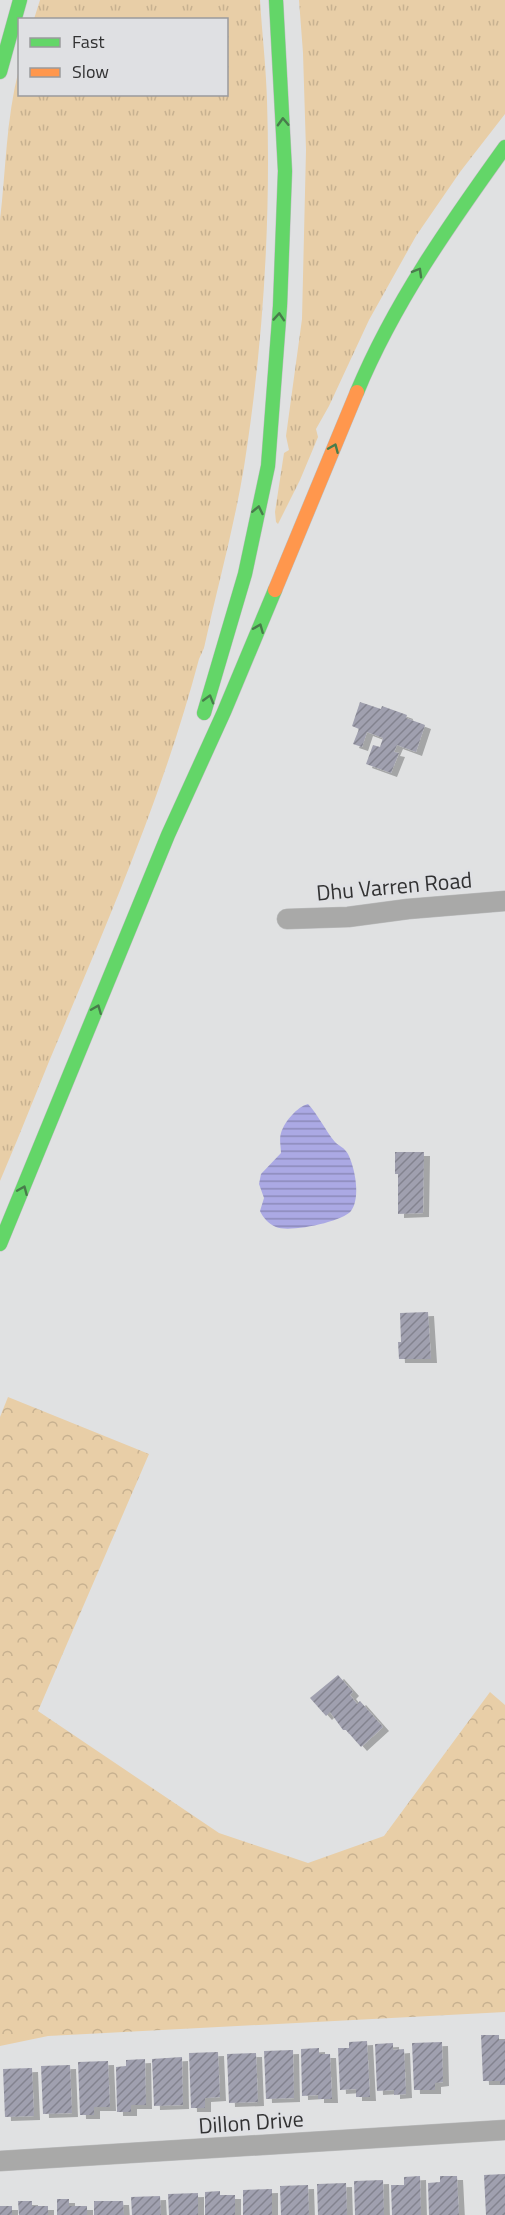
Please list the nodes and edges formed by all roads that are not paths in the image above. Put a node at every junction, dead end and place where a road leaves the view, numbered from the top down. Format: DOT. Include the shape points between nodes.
graph roads {
  1 [pos="20,0"];
  2 [pos="276,0"];
  3 [pos="0,72"];
  4 [pos="505,147"];
  5 [pos="168,835"];
  6 [pos="505,901"];
  7 [pos="287,919"];
  8 [pos="0,1244"];
  9 [pos="505,2130"];
  10 [pos="0,2162"];
  1 -- 3 [label="highway"];
  5 -- 2 [label="highway, one-way" via="245,574 268,466 285,171"];
  5 -- 4 [label="highway, one-way" via="224,712 373,354 421,268"];
  8 -- 5 [label="highway, one-way"];
  6 -- 7 [label="street, Dhu Varren Road"];
  9 -- 10 [label="street, Dillon Drive"];
}
